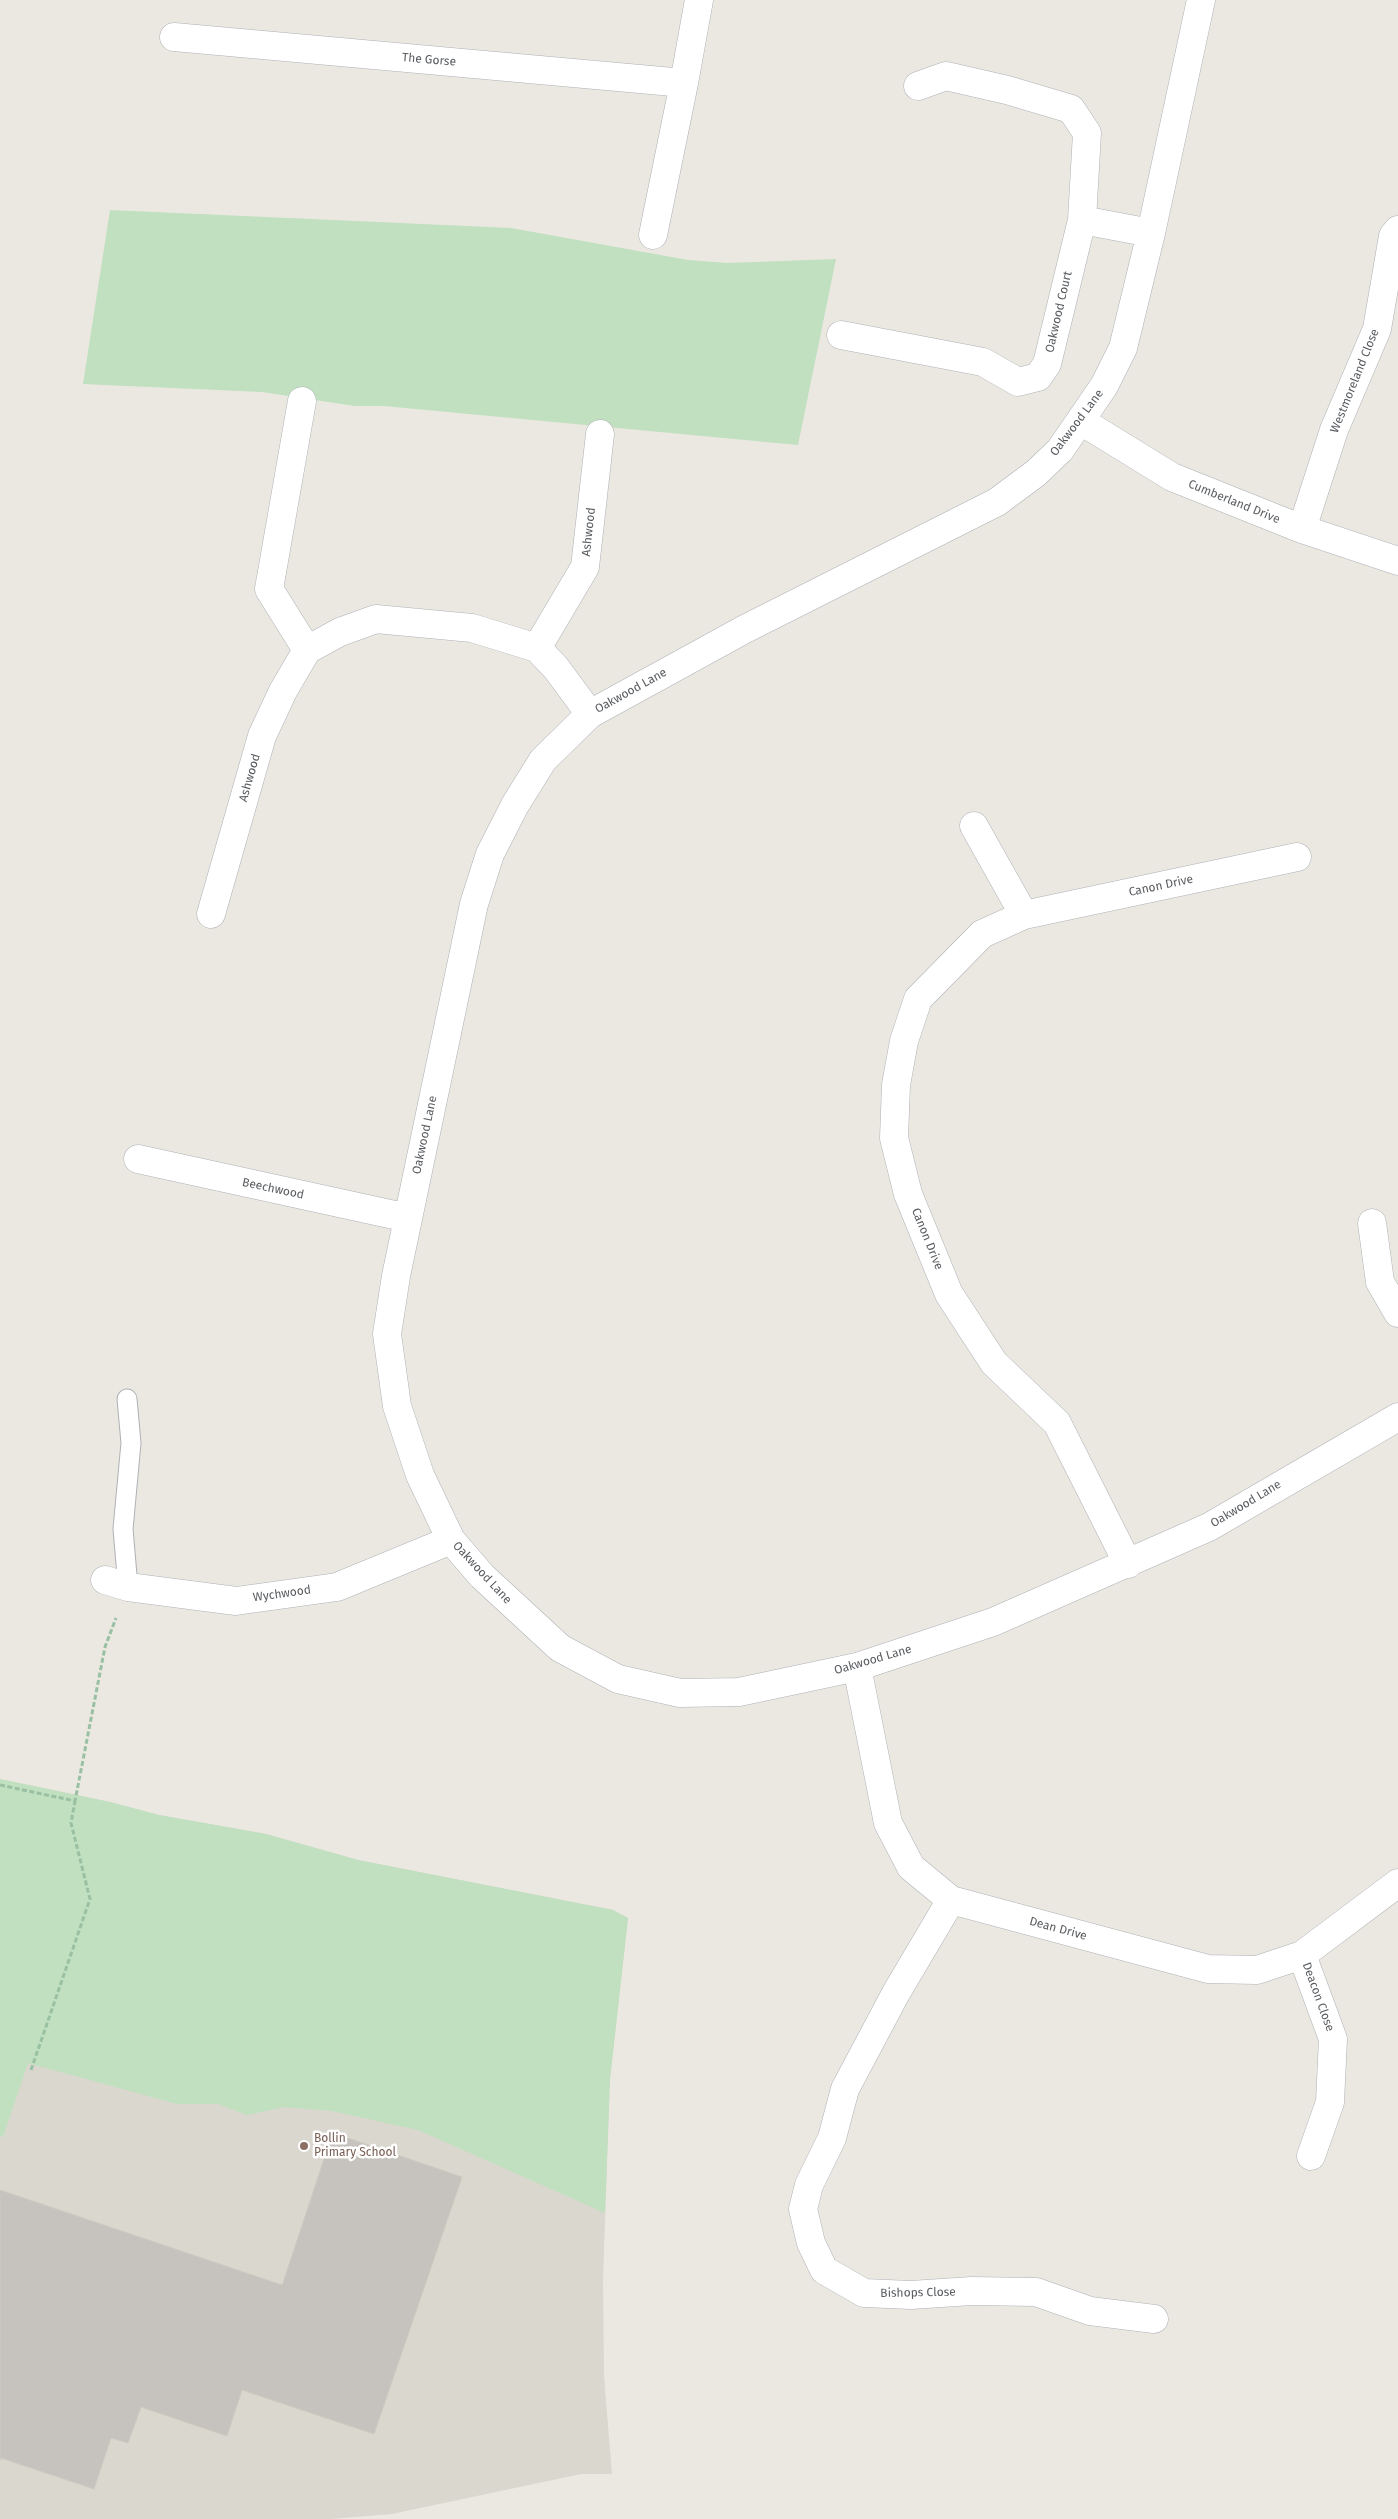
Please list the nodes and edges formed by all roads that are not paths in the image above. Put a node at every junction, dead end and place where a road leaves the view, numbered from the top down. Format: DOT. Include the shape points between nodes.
graph roads {
  1 [pos="700,0"];
  2 [pos="1201,0"];
  3 [pos="174,37"];
  4 [pos="684,83"];
  5 [pos="918,86"];
  6 [pos="1082,220"];
  7 [pos="1398,230"];
  8 [pos="1152,233"];
  9 [pos="653,235"];
  10 [pos="841,335"];
  11 [pos="302,401"];
  12 [pos="1081,421"];
  13 [pos="600,434"];
  14 [pos="1302,530"];
  15 [pos="1398,560"];
  16 [pos="537,648"];
  17 [pos="307,650"];
  18 [pos="590,714"];
  19 [pos="974,826"];
  20 [pos="1297,857"];
  21 [pos="211,914"];
  22 [pos="1024,915"];
  23 [pos="138,1159"];
  24 [pos="408,1218"];
  25 [pos="1372,1223"];
  26 [pos="1398,1313"];
  27 [pos="127,1399"];
  28 [pos="1398,1417"];
  29 [pos="451,1540"];
  30 [pos="1128,1564"];
  31 [pos="117,1584"];
  32 [pos="857,1667"];
  33 [pos="1398,1883"];
  34 [pos="950,1900"];
  35 [pos="1302,1956"];
  36 [pos="1311,2156"];
  37 [pos="1154,2319"];
  1 -- 4 [label="street"];
  2 -- 8 [label="street, Oakwood Lane"];
  3 -- 4 [label="street, The Gorse"];
  4 -- 9 [label="street"];
  5 -- 6 [label="street, Oakwood Court" via="946,76 1070,109 1087,133"];
  6 -- 8 [label="street"];
  6 -- 10 [label="street, Oakwood Court" via="1047,364 1038,377 1018,382 983,362"];
  7 -- 14 [label="street, Westmoreland Close" via="1393,236 1377,329 1334,430"];
  8 -- 12 [label="street, Oakwood Lane" via="1123,348"];
  11 -- 17 [label="street" via="269,589"];
  12 -- 14 [label="street, Cumberland Drive" via="1172,477"];
  12 -- 18 [label="street, Oakwood Lane" via="1060,450 997,502 745,629"];
  13 -- 16 [label="street, Ashwood" via="585,567"];
  14 -- 15 [label="street, Cumberland Drive"];
  16 -- 17 [label="street" via="472,628 376,619 340,632"];
  16 -- 18 [label="street"];
  17 -- 21 [label="street, Ashwood" via="262,736"];
  18 -- 24 [label="street, Oakwood Lane" via="543,760 490,854 474,904"];
  19 -- 22 [label="street"];
  20 -- 22 [label="street, Canon Drive"];
  22 -- 30 [label="street, Canon Drive" via="982,934 918,999 904,1041 896,1085 894,1138 908,1194 949,1294 994,1363 1057,1423"];
  23 -- 24 [label="street, Beechwood"];
  24 -- 29 [label="street, Oakwood Lane" via="396,1276 388,1343 397,1406 420,1475"];
  25 -- 26 [label="street" via="1380,1282"];
  27 -- 31 [label="lane" via="131,1443"];
  28 -- 30 [label="street, Oakwood Lane" via="1209,1527"];
  29 -- 31 [label="street, Wychwood" via="337,1586 236,1601"];
  29 -- 32 [label="street, Oakwood Lane" via="482,1576 560,1648 618,1679 680,1693 739,1692"];
  30 -- 32 [label="street, Oakwood Lane" via="993,1622"];
  32 -- 34 [label="street, Dean Drive" via="888,1823 911,1867"];
  33 -- 35 [label="street, Dean Drive"];
  34 -- 35 [label="street, Dean Drive" via="1208,1969 1257,1970"];
  34 -- 37 [label="street, Bishops Close" via="845,2089 832,2138 809,2185 803,2209 811,2243 824,2270 864,2293 1036,2292 1090,2311"];
  35 -- 36 [label="street, Deacon Close" via="1332,2039 1330,2102"];
}
